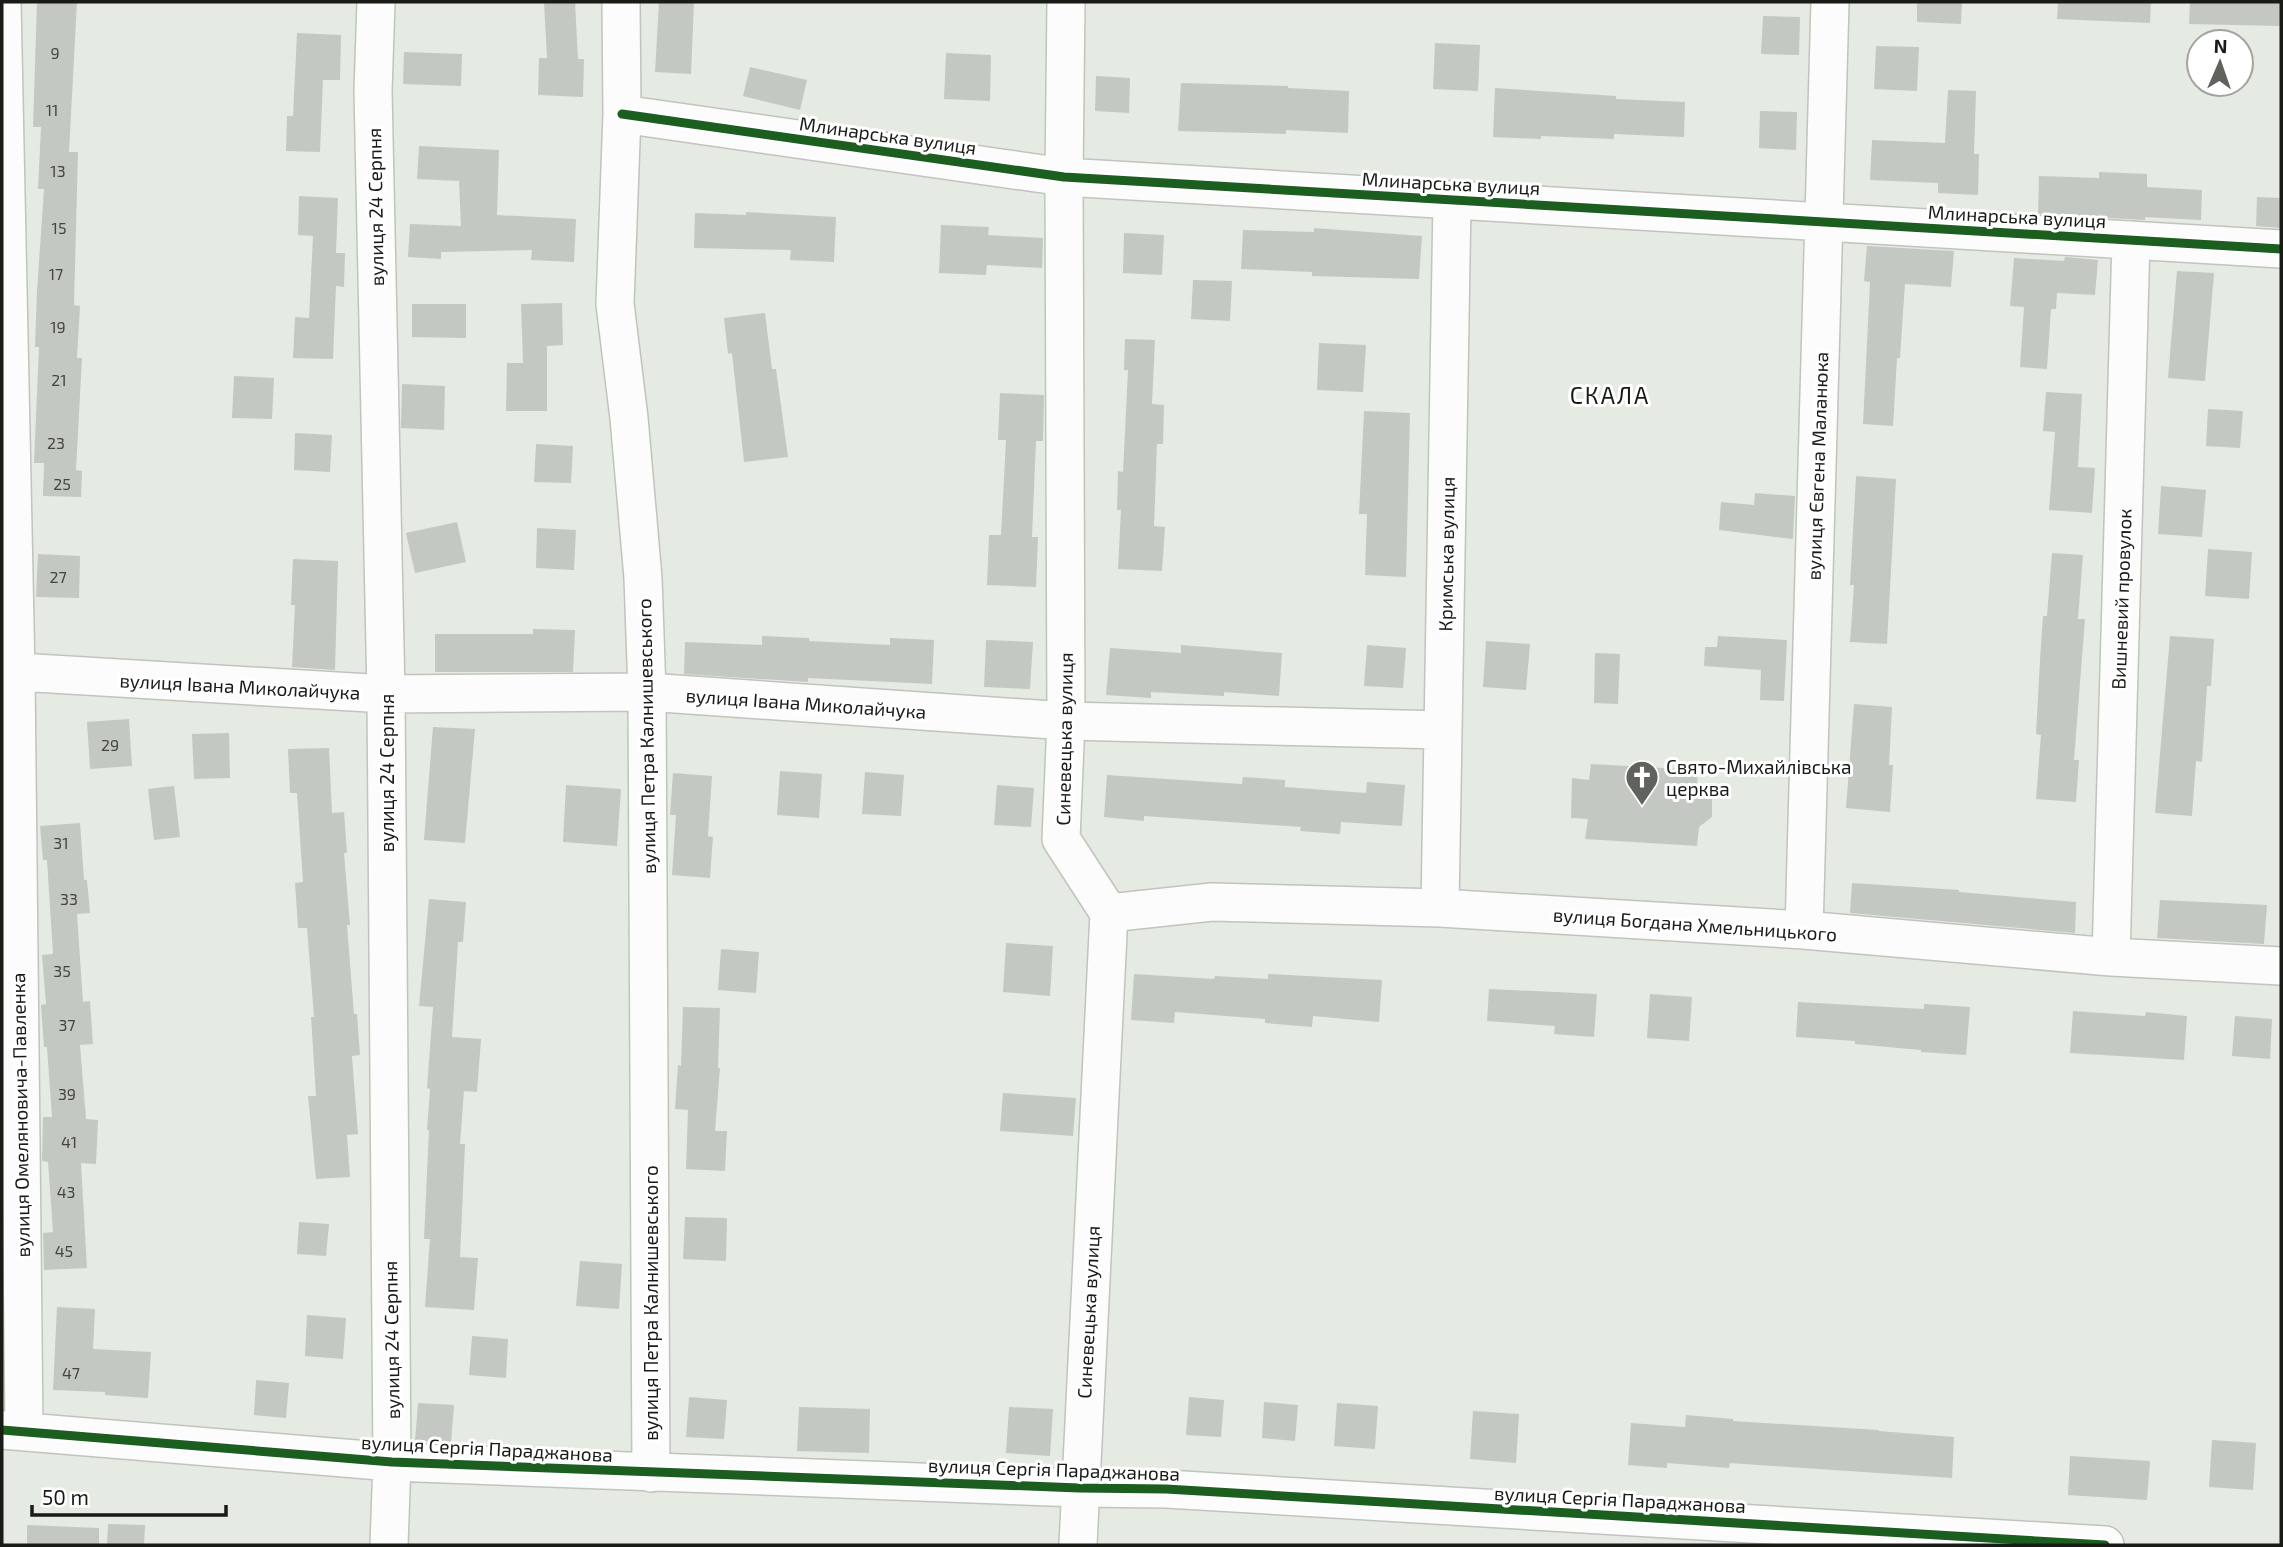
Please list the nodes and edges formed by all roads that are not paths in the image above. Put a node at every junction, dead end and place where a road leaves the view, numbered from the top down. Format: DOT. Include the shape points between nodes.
graph roads {
  1 [pos="2,2"];
  2 [pos="376,2"];
  3 [pos="621,2"];
  4 [pos="1066,2"];
  5 [pos="1830,2"];
  6 [pos="622,114"];
  7 [pos="1064,177"];
  8 [pos="1452,201"];
  9 [pos="1824,223"];
  10 [pos="2131,240"];
  11 [pos="2281,249"];
  12 [pos="9,672"];
  13 [pos="647,692"];
  14 [pos="386,694"];
  15 [pos="1066,721"];
  16 [pos="1443,730"];
  17 [pos="1440,908"];
  18 [pos="1109,913"];
  19 [pos="1804,930"];
  20 [pos="2111,957"];
  21 [pos="2281,966"];
  22 [pos="13,1430"];
  23 [pos="392,1462"];
  24 [pos="651,1473"];
  25 [pos="1079,1488"];
  26 [pos="389,1545"];
  27 [pos="1078,1545"];
  28 [pos="2105,1545"];
  1 -- 12 [label="street, вулиця Омеляновича-Павленка"];
  2 -- 14 [label="street, вулиця 24 Серпня" via="373,91"];
  3 -- 6 [label="street, вулиця Петра Калнишевського"];
  4 -- 7 [label="street, Синевецька вулиця"];
  5 -- 9 [label="street, вулиця Євгена Маланюка"];
  6 -- 7 [label="street, Млинарська вулиця"];
  6 -- 13 [label="street, вулиця Петра Калнишевського" via="615,303 643,578"];
  7 -- 8 [label="street, Млинарська вулиця"];
  7 -- 15 [label="street, Синевецька вулиця"];
  8 -- 9 [label="street, Млинарська вулиця"];
  8 -- 16 [label="street, Кримська вулиця"];
  9 -- 10 [label="street, Млинарська вулиця"];
  9 -- 19 [label="street, вулиця Євгена Маланюка"];
  10 -- 11 [label="street, Млинарська вулиця"];
  10 -- 20 [label="street, Вишневий провулок"];
  12 -- 14 [label="street, вулиця Івана Миколайчука"];
  12 -- 22 [label="street, вулиця Омеляновича-Павленка"];
  13 -- 14 [label="street, вулиця Івана Миколайчука"];
  13 -- 15 [label="street, вулиця Івана Миколайчука"];
  13 -- 24 [label="street, вулиця Петра Калнишевського"];
  14 -- 23 [label="street, вулиця 24 Серпня"];
  15 -- 16 [label="street, вулиця Івана Миколайчука"];
  15 -- 18 [label="street, Синевецька вулиця" via="1061,839"];
  16 -- 17 [label="street, Кримська вулиця"];
  17 -- 18 [label="street, вулиця Богдана Хмельницького" via="1212,902"];
  17 -- 19 [label="street, вулиця Богдана Хмельницького"];
  18 -- 25 [label="street, Синевецька вулиця"];
  19 -- 20 [label="street, вулиця Богдана Хмельницького"];
  20 -- 21 [label="street, вулиця Богдана Хмельницького"];
  22 -- 23 [label="street, вулиця Сергія Параджанова"];
  23 -- 24 [label="street, вулиця Сергія Параджанова"];
  23 -- 26 [label="street, вулиця 24 Серпня"];
  24 -- 25 [label="street, вулиця Сергія Параджанова"];
  25 -- 27 [label="street, Синевецька вулиця"];
  25 -- 28 [label="street, вулиця Сергія Параджанова" via="1166,1489"];
}
